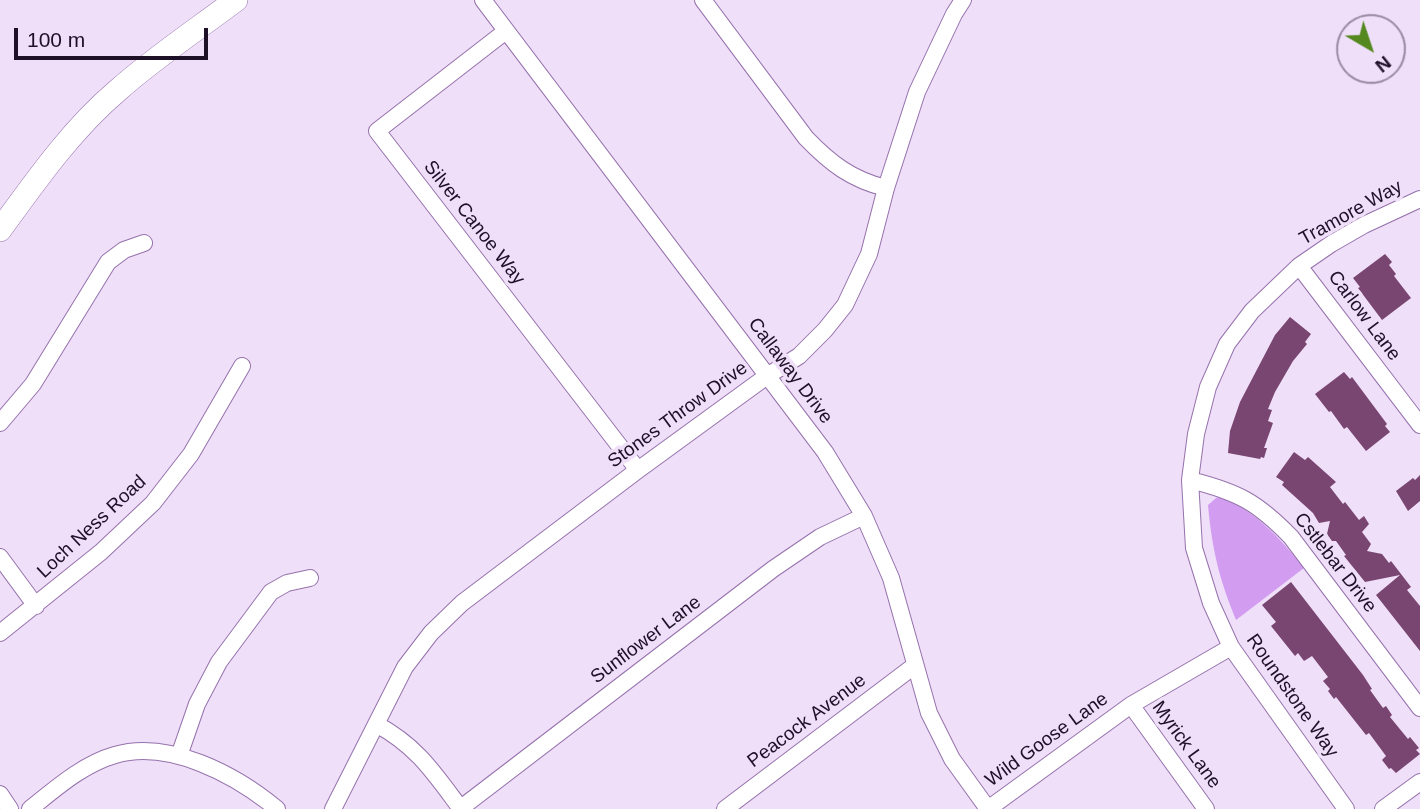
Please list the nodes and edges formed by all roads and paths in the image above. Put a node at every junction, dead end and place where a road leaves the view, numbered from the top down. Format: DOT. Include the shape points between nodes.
graph roads {
  1 [pos="236,0"];
  2 [pos="482,0"];
  3 [pos="703,0"];
  4 [pos="962,0"];
  5 [pos="506,32"];
  6 [pos="886,188"];
  7 [pos="1420,199"];
  8 [pos="0,230"];
  9 [pos="144,243"];
  10 [pos="1299,266"];
  11 [pos="242,366"];
  12 [pos="767,376"];
  13 [pos="0,423"];
  14 [pos="1420,425"];
  15 [pos="638,470"];
  16 [pos="1190,480"];
  17 [pos="864,516"];
  18 [pos="0,557"];
  19 [pos="310,578"];
  20 [pos="36,606"];
  21 [pos="0,634"];
  22 [pos="1231,647"];
  23 [pos="914,666"];
  24 [pos="1131,705"];
  25 [pos="1420,708"];
  26 [pos="376,724"];
  27 [pos="179,756"];
  28 [pos="1420,782"];
  29 [pos="0,794"];
  30 [pos="461,808"];
  31 [pos="10,809"];
  32 [pos="30,809"];
  33 [pos="277,809"];
  34 [pos="333,809"];
  35 [pos="725,809"];
  36 [pos="988,809"];
  37 [pos="1206,809"];
  38 [pos="1346,809"];
  39 [pos="1383,809"];
  1 -- 8 [label="street" via="115,92 55,157"];
  2 -- 5 [label="street, Callaway Drive"];
  3 -- 6 [label="street" via="806,138 845,173"];
  4 -- 6 [label="street, Stones Throw Drive" via="917,92"];
  5 -- 12 [label="street, Callaway Drive"];
  5 -- 15 [label="street, Silver Canoe Way" via="377,131"];
  6 -- 12 [label="street, Stones Throw Drive" via="869,254 845,305 799,356"];
  7 -- 10 [label="street, Tramore Way" via="1364,225"];
  9 -- 13 [label="street" via="108,262 33,384"];
  10 -- 14 [label="street, Carlow Lane"];
  10 -- 16 [label="street, Tramore Way" via="1252,311 1227,344 1208,387"];
  11 -- 20 [label="street, Loch Ness Road" via="191,454 153,503"];
  12 -- 15 [label="street, Stones Throw Drive"];
  12 -- 17 [label="street, Callaway Drive" via="825,452"];
  15 -- 26 [label="street, Stones Throw Drive" via="462,603 431,633 405,667"];
  16 -- 22 [label="street, Roundstone Way" via="1194,548"];
  16 -- 25 [label="street, Cstlebar Drive" via="1243,496 1267,512 1292,537"];
  17 -- 23 [label="street, Callaway Drive" via="891,578"];
  17 -- 30 [label="street, Sunflower Lane" via="820,537 773,569"];
  18 -- 20 [label="street"];
  19 -- 27 [label="street" via="271,592 219,662 197,704"];
  20 -- 21 [label="street, Loch Ness Road"];
  22 -- 24 [label="street, Wild Goose Lane"];
  22 -- 38 [label="street, Roundstone Way"];
  23 -- 35 [label="street, Peacock Avenue"];
  23 -- 36 [label="street, Callaway Drive" via="934,725"];
  24 -- 36 [label="street, Wild Goose Lane"];
  24 -- 37 [label="street, Myrick Lane"];
  26 -- 30 [label="street" via="416,751"];
  26 -- 34 [label="street, Stones Throw Drive"];
  27 -- 32 [label="street" via="148,749 114,755 74,775"];
  27 -- 33 [label="street" via="221,771"];
  28 -- 39 [label="street"];
  29 -- 31 [label="street"];
}
